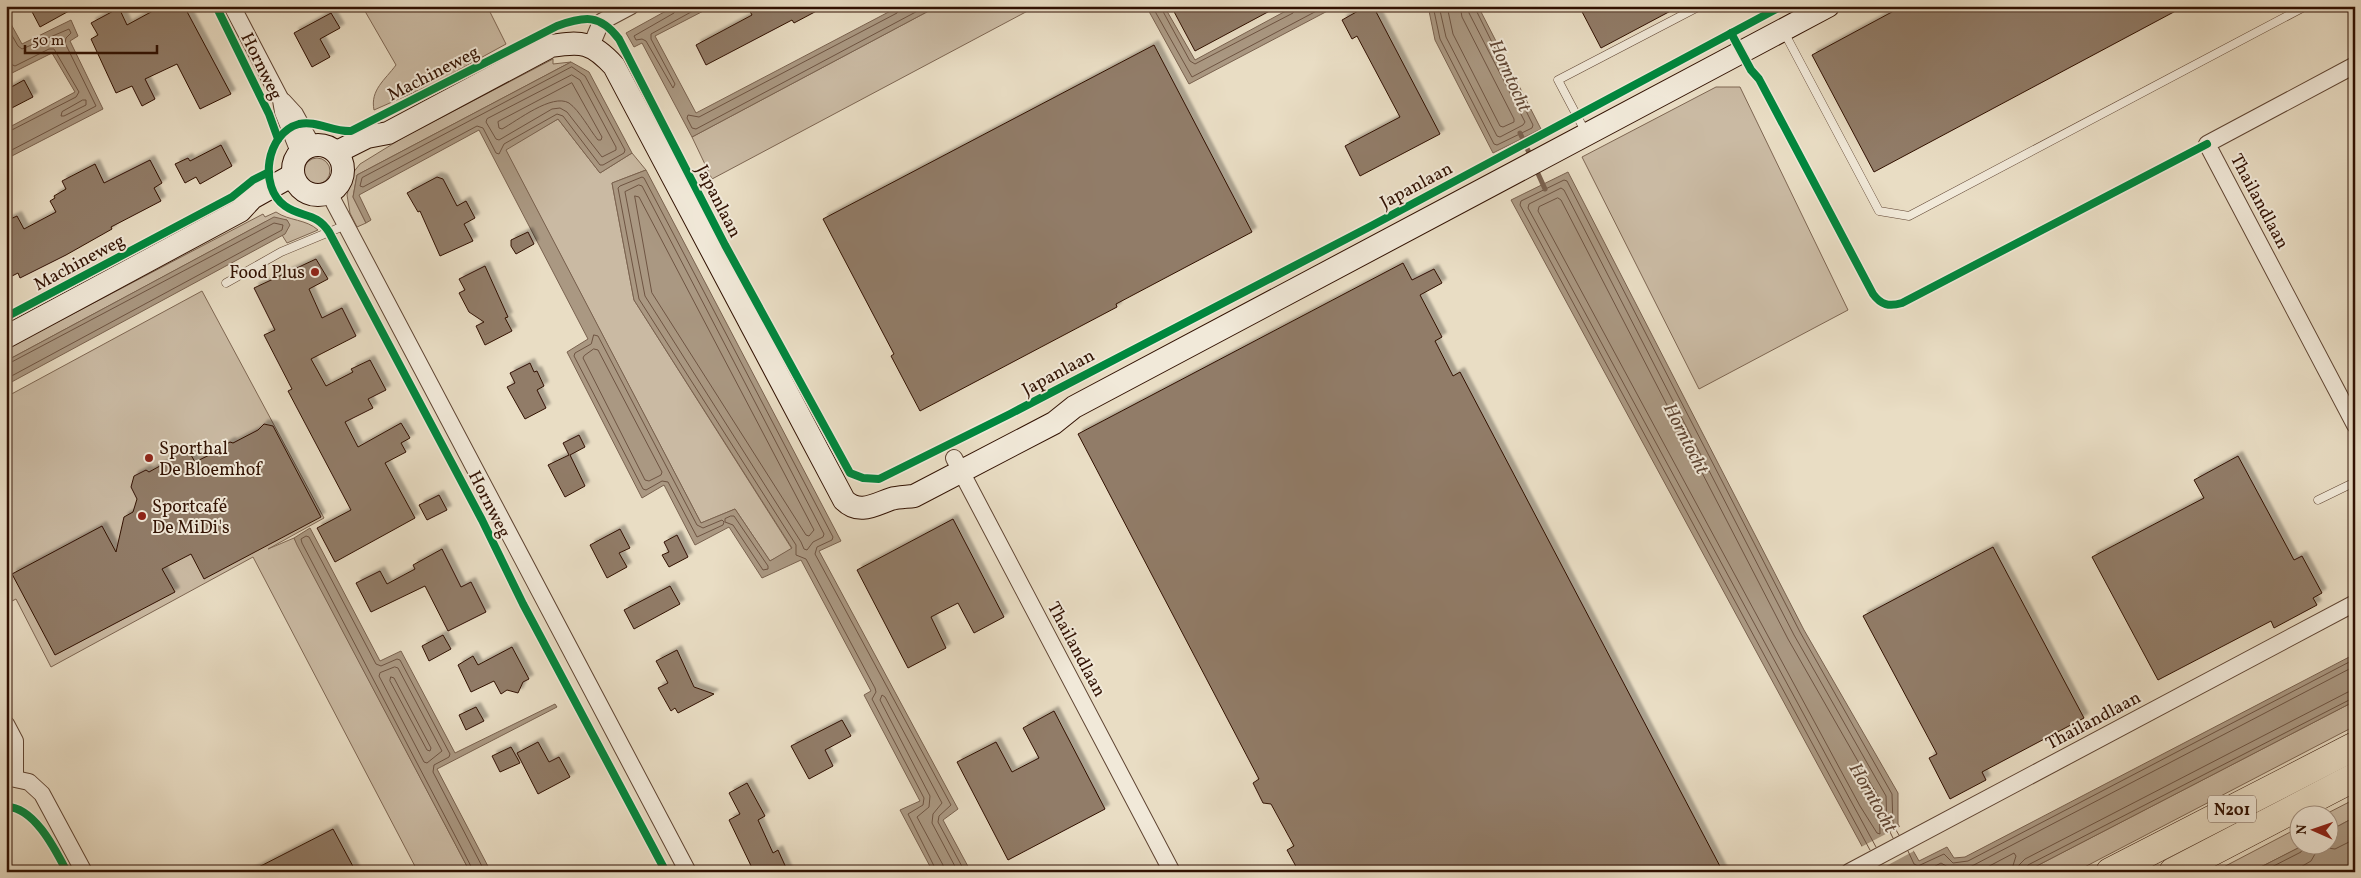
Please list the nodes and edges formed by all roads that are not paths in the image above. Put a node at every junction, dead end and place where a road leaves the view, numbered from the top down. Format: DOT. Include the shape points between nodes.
graph roads {
  1 [pos="232,6"];
  2 [pos="631,6"];
  3 [pos="1700,6"];
  4 [pos="1828,6"];
  5 [pos="2306,6"];
  6 [pos="1784,30"];
  7 [pos="591,46"];
  8 [pos="2355,65"];
  9 [pos="1586,134"];
  10 [pos="306,148"];
  11 [pos="340,159"];
  12 [pos="297,182"];
  13 [pos="329,193"];
  14 [pos="346,225"];
  15 [pos="226,283"];
  16 [pos="6,337"];
  17 [pos="2355,425"];
  18 [pos="957,465"];
  19 [pos="2355,482"];
  20 [pos="2318,500"];
  21 [pos="2355,603"];
  22 [pos="6,724"];
  23 [pos="2355,746"];
  24 [pos="2355,777"];
  25 [pos="11,778"];
  26 [pos="84,872"];
  27 [pos="688,872"];
  28 [pos="1172,872"];
  29 [pos="1849,872"];
  30 [pos="2110,872"];
  31 [pos="2173,872"];
  1 -- 10 [label="street, Hornweg" via="281,100 290,106"];
  2 -- 7 [label="street" via="602,22"];
  3 -- 9 [label="lane" via="1558,80"];
  4 -- 6 [label="street, Japanlaan"];
  5 -- 6 [label="lane" via="1910,216 1879,211"];
  6 -- 9 [label="street, Japanlaan"];
  7 -- 11 [label="street, Machineweg" via="579,43 551,46 388,133 367,137"];
  7 -- 18 [label="street, Japanlaan" via="614,66 844,500 850,506 867,508 914,496"];
  8 -- 17 [label="street, Thailandlaan" via="2207,144"];
  9 -- 18 [label="street, Japanlaan" via="1074,407 1054,423"];
  10 -- 11 [label="street" via="326,145"];
  10 -- 12 [label="street" via="294,159"];
  11 -- 13 [label="street" via="340,182"];
  12 -- 13 [label="street" via="310,194"];
  12 -- 16 [label="street, Machineweg" via="252,198 240,211"];
  13 -- 14 [label="street, Hornweg"];
  14 -- 15 [label="lane" via="281,252"];
  14 -- 27 [label="street, Hornweg"];
  18 -- 28 [label="street, Thailandlaan"];
  19 -- 20 [label="lane"];
  21 -- 29 [label="street, Thailandlaan"];
  22 -- 25 [label="street" via="15,741"];
  23 -- 30 [label="highway, N201"];
  24 -- 31 [label="highway, N201"];
  25 -- 26 [label="street" via="29,782 42,794"];
}
